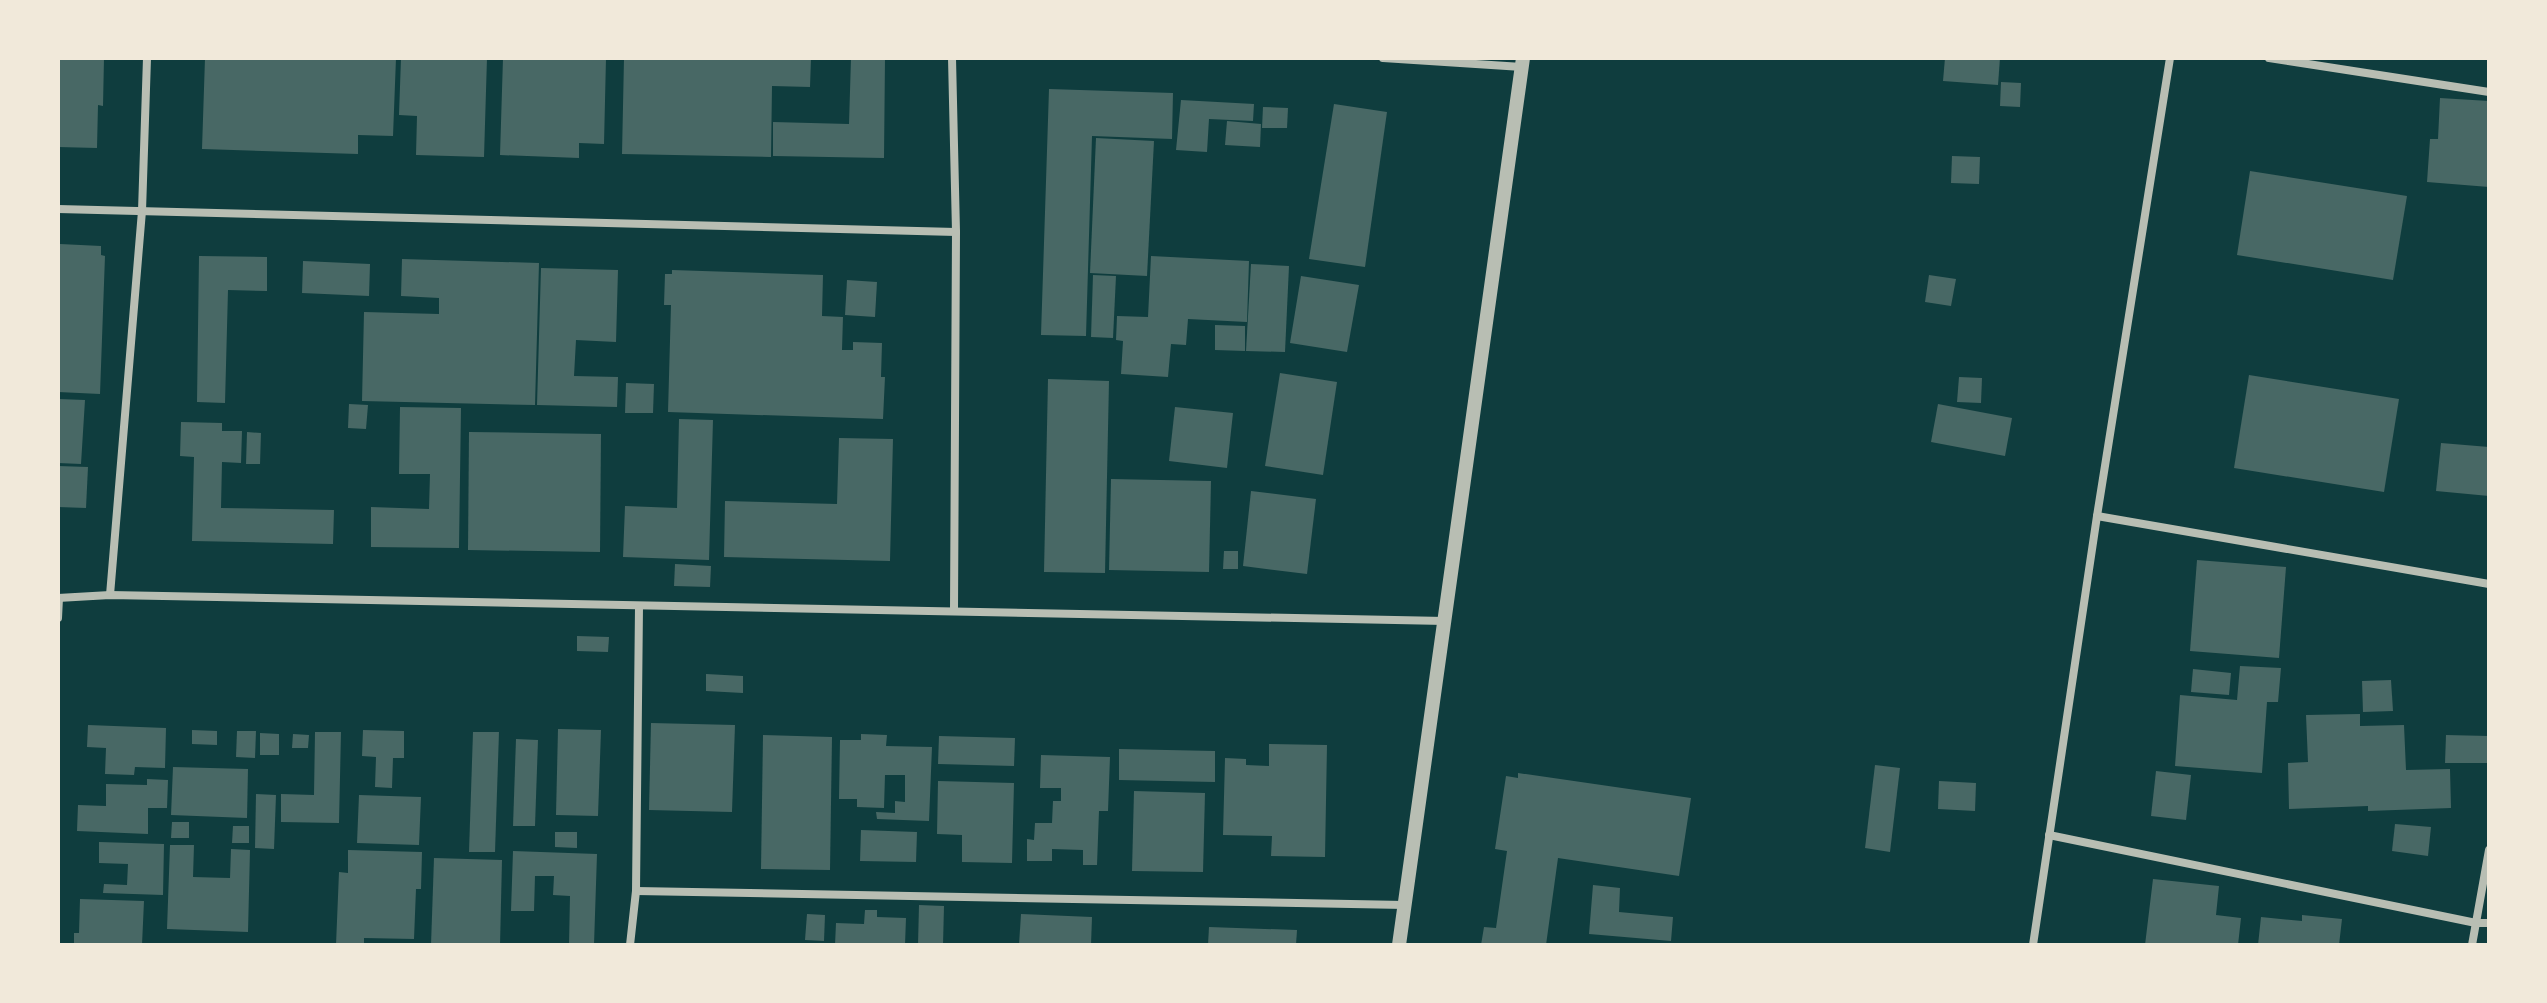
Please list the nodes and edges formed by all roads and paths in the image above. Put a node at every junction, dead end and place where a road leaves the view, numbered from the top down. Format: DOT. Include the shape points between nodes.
graph roads {
  1 [pos="147,58"];
  2 [pos="952,58"];
  3 [pos="1383,58"];
  4 [pos="2170,58"];
  5 [pos="2269,58"];
  6 [pos="1522,62"];
  7 [pos="2489,92"];
  8 [pos="58,209"];
  9 [pos="142,211"];
  10 [pos="956,232"];
  11 [pos="2097,516"];
  12 [pos="2489,584"];
  13 [pos="110,595"];
  14 [pos="58,598"];
  15 [pos="639,607"];
  16 [pos="954,610"];
  17 [pos="58,618"];
  18 [pos="1445,621"];
  19 [pos="2049,835"];
  20 [pos="2489,850"];
  21 [pos="636,891"];
  22 [pos="1405,905"];
  23 [pos="2476,923"];
  24 [pos="2489,923"];
  25 [pos="630,945"];
  26 [pos="1399,945"];
  27 [pos="2033,945"];
  28 [pos="2472,945"];
  1 -- 9 [label="street"];
  2 -- 10 [label="street"];
  3 -- 6 [label="street"];
  4 -- 11 [label="street"];
  5 -- 7 [label="street"];
  6 -- 18 [label="street"];
  8 -- 9 [label="street"];
  9 -- 10 [label="street"];
  9 -- 13 [label="street"];
  10 -- 16 [label="street"];
  11 -- 12 [label="street"];
  11 -- 19 [label="street"];
  13 -- 14 [label="street"];
  13 -- 15 [label="street"];
  14 -- 17 [label="street"];
  15 -- 16 [label="street"];
  15 -- 21 [label="street"];
  16 -- 18 [label="street"];
  18 -- 22 [label="street"];
  19 -- 23 [label="street"];
  19 -- 27 [label="street"];
  20 -- 23 [label="street"];
  21 -- 22 [label="street"];
  21 -- 25 [label="street"];
  22 -- 26 [label="street"];
  23 -- 24 [label="street"];
  23 -- 28 [label="street"];
}
